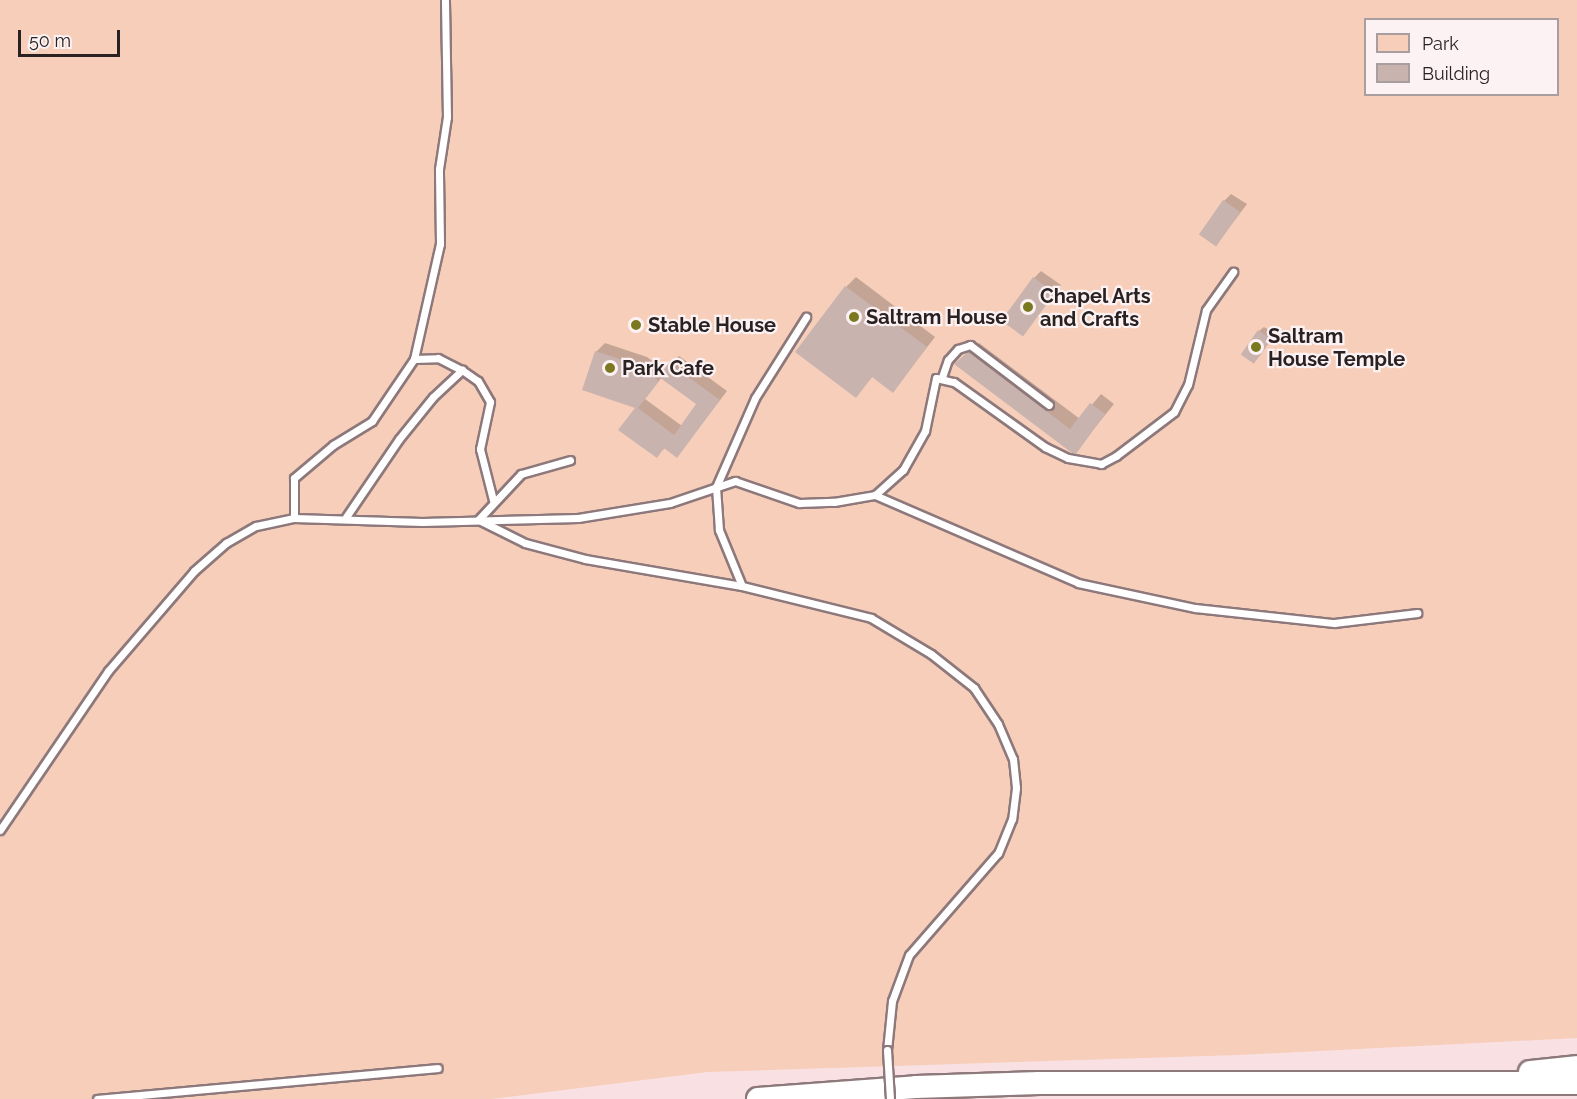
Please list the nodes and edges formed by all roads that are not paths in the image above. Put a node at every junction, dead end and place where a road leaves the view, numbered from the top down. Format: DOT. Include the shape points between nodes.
graph roads {
  1 [pos="445,0"];
  2 [pos="1233,272"];
  3 [pos="806,317"];
  4 [pos="414,359"];
  5 [pos="462,370"];
  6 [pos="942,377"];
  7 [pos="1049,405"];
  8 [pos="570,460"];
  9 [pos="716,487"];
  10 [pos="875,495"];
  11 [pos="494,500"];
  12 [pos="346,517"];
  13 [pos="294,518"];
  14 [pos="478,520"];
  15 [pos="742,586"];
  16 [pos="1417,613"];
  17 [pos="0,830"];
  18 [pos="1577,1067"];
  19 [pos="438,1068"];
  20 [pos="1577,1083"];
  21 [pos="1485,1085"];
  22 [pos="97,1099"];
  23 [pos="758,1099"];
  24 [pos="890,1099"];
  1 -- 4 [label="lane" via="447,117 439,169 440,244"];
  2 -- 6 [label="lane" via="1206,310 1188,385 1174,412 1101,464 1068,458 1045,447"];
  3 -- 9 [label="lane" via="755,398"];
  4 -- 5 [label="lane" via="438,358"];
  4 -- 13 [label="lane" via="372,421 333,445 294,478"];
  5 -- 11 [label="lane" via="478,381 490,402 480,449"];
  5 -- 12 [label="lane" via="433,397 399,439"];
  6 -- 7 [label="lane" via="948,360 970,345"];
  6 -- 10 [label="lane" via="936,378 925,431 903,470"];
  8 -- 11 [label="lane" via="521,474"];
  9 -- 10 [label="lane" via="735,481 799,503"];
  9 -- 14 [label="lane" via="670,503 578,518"];
  9 -- 15 [label="lane" via="719,530"];
  10 -- 16 [label="lane" via="1077,583 1195,608 1334,623"];
  11 -- 14 [label="lane"];
  12 -- 13 [label="lane"];
  12 -- 14 [label="lane" via="422,522"];
  13 -- 17 [label="lane" via="256,526 226,543 194,571 108,671"];
  14 -- 15 [label="lane" via="525,543 585,559"];
  15 -- 24 [label="lane, bridge" via="871,618 931,654 974,688 998,724 1013,759 1015,798 1012,819 1001,844 909,955 892,1001 887,1050"];
  18 -- 21 [label="highway" via="1541,1069"];
  19 -- 22 [label="lane"];
  20 -- 21 [label="highway"];
  21 -- 23 [label="highway" via="1039,1083"];
}
